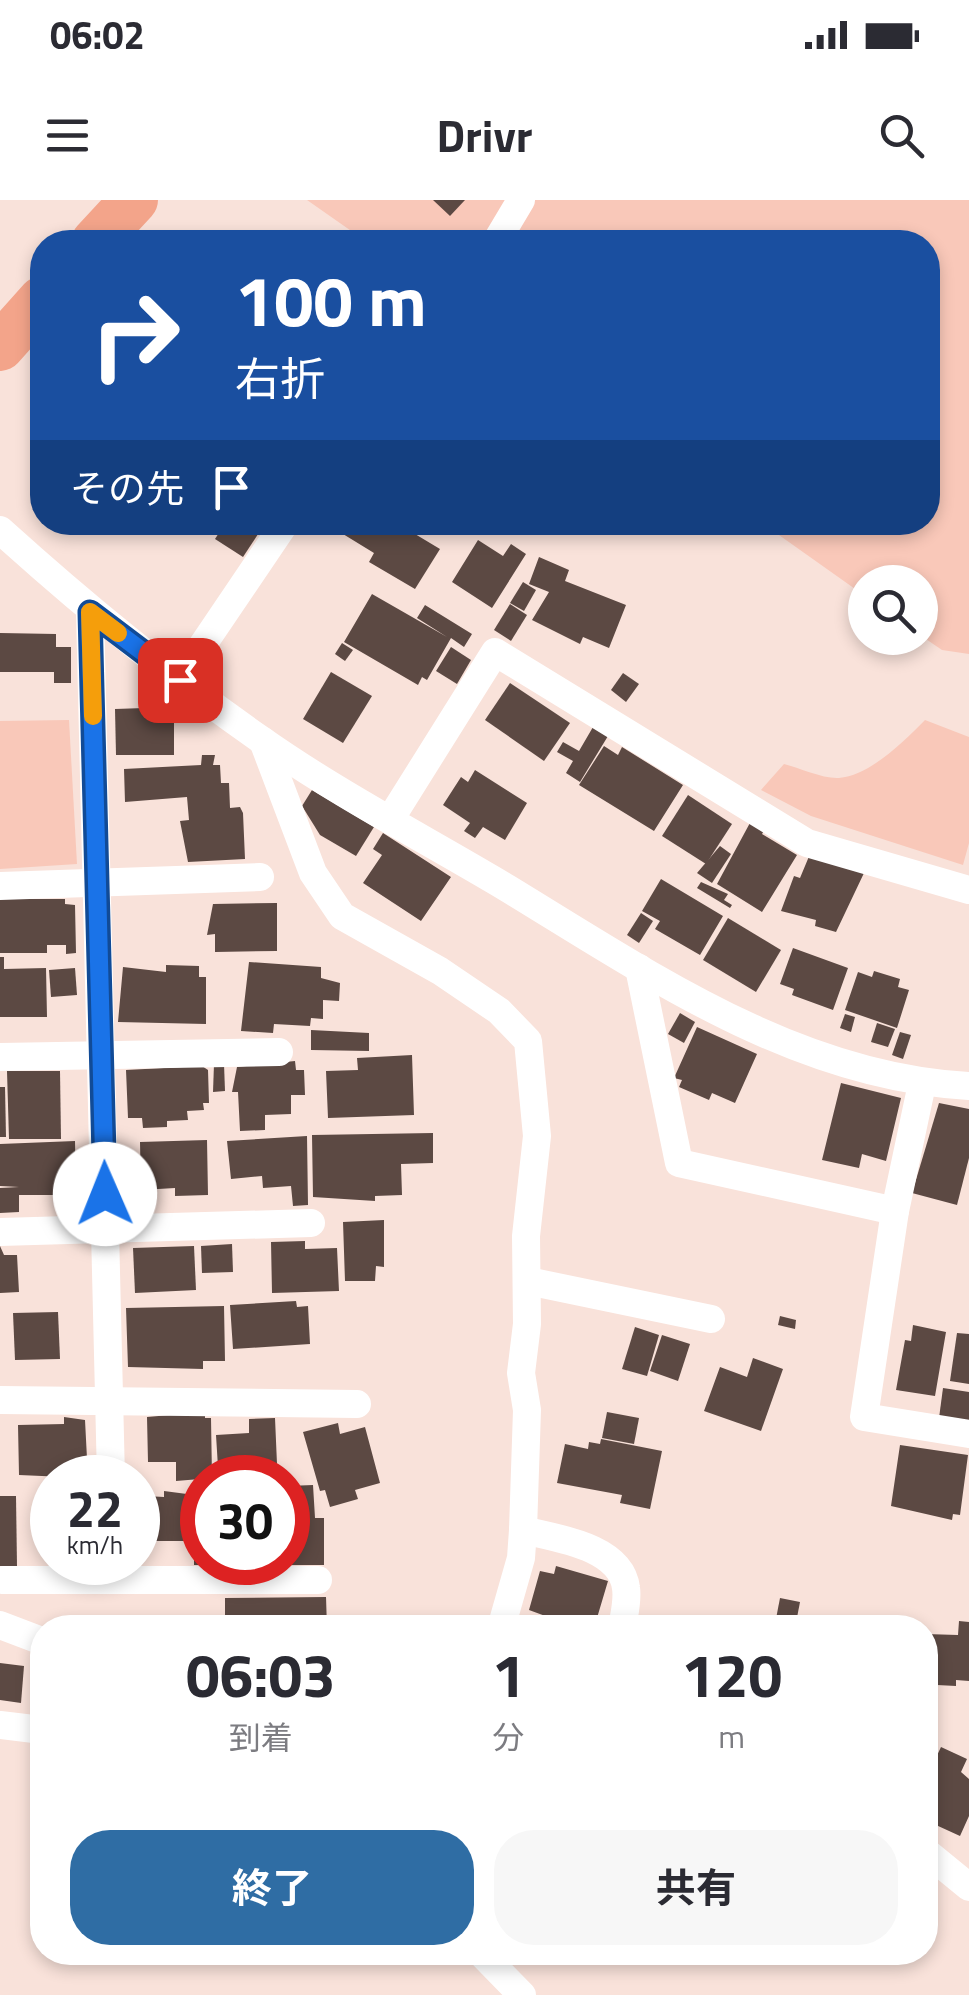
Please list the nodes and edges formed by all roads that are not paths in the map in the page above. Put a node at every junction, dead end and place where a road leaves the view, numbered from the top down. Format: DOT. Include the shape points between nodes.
graph roads {
  1 [pos="134,200"];
  2 [pos="522,200"];
  3 [pos="106,230"];
  4 [pos="503,230"];
  5 [pos="30,313"];
  6 [pos="0,347"];
  7 [pos="0,530"];
  8 [pos="277,535"];
  9 [pos="90,612"];
  10 [pos="180,680"];
  11 [pos="263,741"];
  12 [pos="391,818"];
  13 [pos="260,878"];
  14 [pos="97,882"];
  15 [pos="0,886"];
  16 [pos="969,890"];
  17 [pos="639,968"];
  18 [pos="279,1052"];
  19 [pos="101,1055"];
  20 [pos="0,1056"];
  21 [pos="922,1084"];
  22 [pos="969,1086"];
  23 [pos="894,1211"];
  24 [pos="311,1223"];
  25 [pos="106,1229"];
  26 [pos="0,1232"];
  27 [pos="528,1281"];
  28 [pos="711,1319"];
  29 [pos="110,1399"];
  30 [pos="0,1400"];
  31 [pos="357,1404"];
  32 [pos="969,1434"];
  33 [pos="111,1455"];
  34 [pos="523,1530"];
  35 [pos="160,1572"];
  36 [pos="30,1578"];
  37 [pos="3,1580"];
  38 [pos="318,1580"];
  39 [pos="505,1615"];
  40 [pos="623,1615"];
  41 [pos="0,1625"];
  42 [pos="30,1636"];
  43 [pos="0,1725"];
  44 [pos="30,1729"];
  45 [pos="938,1862"];
  46 [pos="969,1887"];
  47 [pos="493,1965"];
  48 [pos="522,1995"];
  1 -- 3 [label="highway"];
  2 -- 4 [label="street"];
  5 -- 6 [label="highway"];
  7 -- 9 [label="street"];
  8 -- 10 [label="street"];
  9 -- 10 [label="street"];
  9 -- 14 [label="street"];
  10 -- 11 [label="street"];
  11 -- 12 [label="street"];
  11 -- 27 [label="street" via="313,873 342,916 440,970 528,1041 537,1136"];
  12 -- 16 [label="street" via="496,652 807,843"];
  12 -- 17 [label="street"];
  13 -- 14 [label="street"];
  14 -- 15 [label="street"];
  14 -- 19 [label="street"];
  17 -- 21 [label="street" via="832,1062"];
  17 -- 23 [label="street" via="678,1163"];
  18 -- 19 [label="street"];
  19 -- 20 [label="street"];
  19 -- 25 [label="street"];
  21 -- 22 [label="street"];
  21 -- 23 [label="street"];
  23 -- 32 [label="street" via="864,1417"];
  24 -- 25 [label="street"];
  25 -- 26 [label="street"];
  25 -- 29 [label="street"];
  27 -- 28 [label="street"];
  27 -- 34 [label="street" via="521,1373 528,1410"];
  29 -- 30 [label="street"];
  29 -- 31 [label="street"];
  29 -- 33 [label="street"];
  34 -- 39 [label="street"];
  34 -- 40 [label="street" via="577,1544 613,1564 626,1585"];
  35 -- 38 [label="street"];
  36 -- 37 [label="street"];
  41 -- 42 [label="street"];
  43 -- 44 [label="street"];
  45 -- 46 [label="street"];
  47 -- 48 [label="street"];
}
